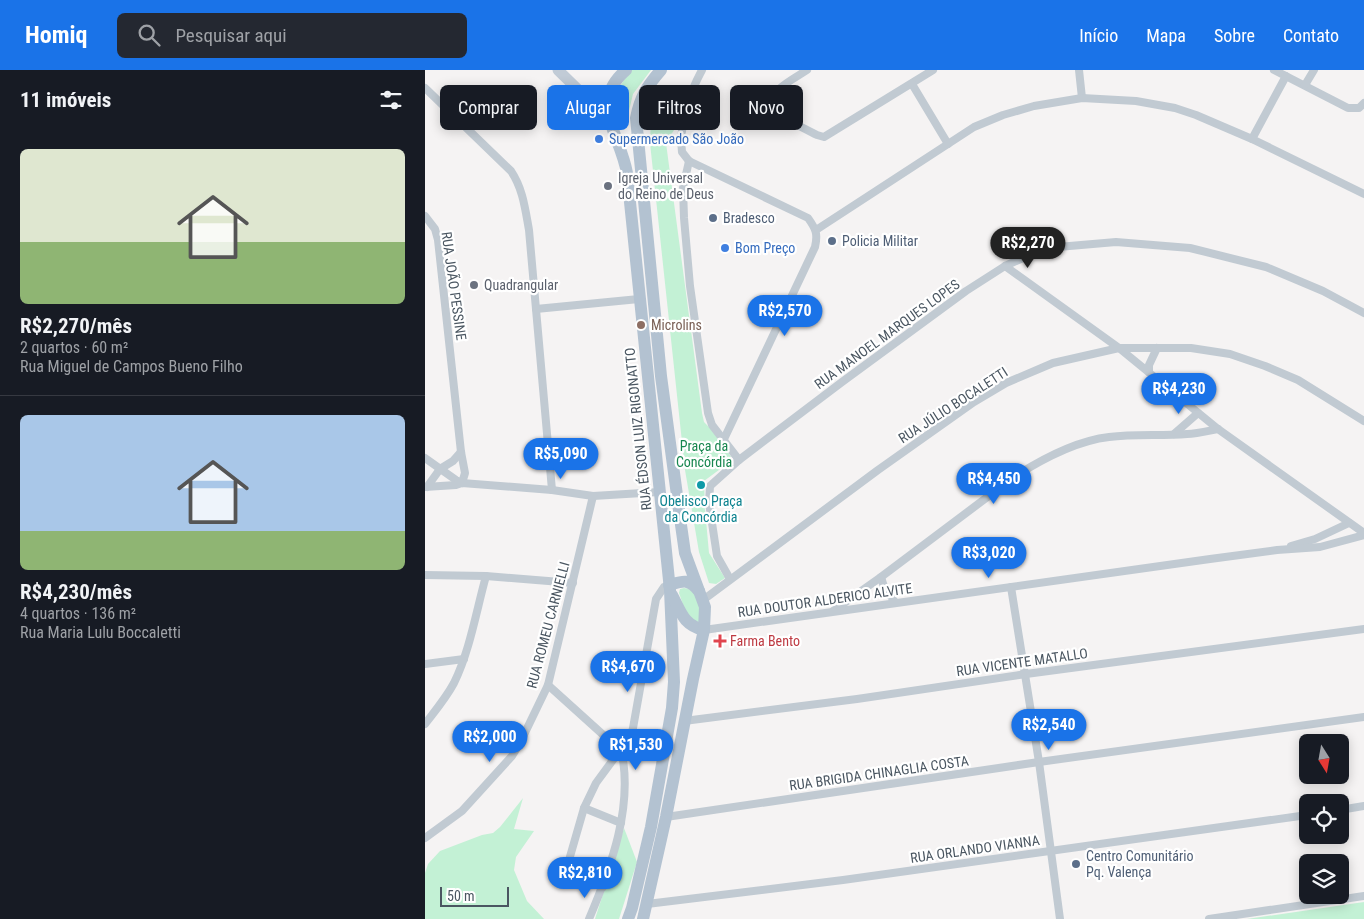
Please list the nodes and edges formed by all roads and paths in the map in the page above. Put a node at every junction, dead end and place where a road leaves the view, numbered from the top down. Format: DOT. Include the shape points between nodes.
graph roads {
  1 [pos="558,70"];
  2 [pos="626,70"];
  3 [pos="661,70"];
  4 [pos="702,70"];
  5 [pos="807,70"];
  6 [pos="933,70"];
  7 [pos="1079,70"];
  8 [pos="1275,70"];
  9 [pos="1314,70"];
  10 [pos="1286,76"];
  11 [pos="912,84"];
  12 [pos="574,85"];
  13 [pos="612,85"];
  14 [pos="1305,85"];
  15 [pos="425,88"];
  16 [pos="1082,98"];
  17 [pos="1364,103"];
  18 [pos="636,118"];
  19 [pos="629,122"];
  20 [pos="614,130"];
  21 [pos="1252,139"];
  22 [pos="948,144"];
  23 [pos="689,161"];
  24 [pos="1364,194"];
  25 [pos="425,216"];
  26 [pos="816,230"];
  27 [pos="1005,266"];
  28 [pos="639,299"];
  29 [pos="536,308"];
  30 [pos="1364,313"];
  31 [pos="1119,348"];
  32 [pos="1157,348"];
  33 [pos="1149,372"];
  34 [pos="1198,412"];
  35 [pos="1364,421"];
  36 [pos="1218,429"];
  37 [pos="1174,434"];
  38 [pos="724,439"];
  39 [pos="461,452"];
  40 [pos="425,458"];
  41 [pos="739,460"];
  42 [pos="440,469"];
  43 [pos="463,483"];
  44 [pos="426,487"];
  45 [pos="552,490"];
  46 [pos="659,492"];
  47 [pos="593,496"];
  48 [pos="679,505"];
  49 [pos="1349,523"];
  50 [pos="1364,534"];
  51 [pos="1277,550"];
  52 [pos="425,575"];
  53 [pos="486,576"];
  54 [pos="881,578"];
  55 [pos="730,579"];
  56 [pos="573,583"];
  57 [pos="669,587"];
  58 [pos="1011,587"];
  59 [pos="701,595"];
  60 [pos="895,602"];
  61 [pos="832,612"];
  62 [pos="1364,629"];
  63 [pos="704,630"];
  64 [pos="463,659"];
  65 [pos="425,664"];
  66 [pos="1026,674"];
  67 [pos="548,685"];
  68 [pos="1364,717"];
  69 [pos="685,721"];
  70 [pos="425,724"];
  71 [pos="621,749"];
  72 [pos="1039,762"];
  73 [pos="1364,806"];
  74 [pos="584,808"];
  75 [pos="1349,808"];
  76 [pos="1299,816"];
  77 [pos="666,817"];
  78 [pos="621,823"];
  79 [pos="425,838"];
  80 [pos="1052,850"];
  81 [pos="603,887"];
  82 [pos="1364,896"];
  83 [pos="647,904"];
  84 [pos="589,919"];
  85 [pos="628,919"];
  86 [pos="643,919"];
  87 [pos="1060,919"];
  88 [pos="1209,919"];
  1 -- 12 [label="street"];
  2 -- 13 [label="main road, RUA ÉDSON LUIZ RIGONATTO"];
  3 -- 18 [label="main road" via="641,98"];
  4 -- 23 [label="street" via="681,127 682,152"];
  5 -- 11 [label="street" via="778,89 773,102 778,113 820,136 828,136"];
  6 -- 11 [label="street"];
  7 -- 16 [label="street"];
  8 -- 10 [label="street"];
  9 -- 14 [label="street"];
  10 -- 14 [label="street"];
  10 -- 21 [label="street"];
  11 -- 22 [label="street"];
  14 -- 17 [label="street" via="1348,108 1359,108"];
  15 -- 29 [label="street" via="511,171 519,183 529,230"];
  16 -- 21 [label="street" via="1136,101 1175,108"];
  16 -- 22 [label="street" via="1042,104 1003,115 974,127"];
  18 -- 19 [label="main road"];
  18 -- 48 [label="main road" via="660,367"];
  20 -- 28 [label="main road, RUA ÉDSON LUIZ RIGONATTO" via="627,173"];
  21 -- 24 [label="street"];
  22 -- 26 [label="street"];
  23 -- 26 [label="street" via="808,218"];
  23 -- 38 [label="street" via="683,188 690,286 708,413 712,425"];
  25 -- 39 [label="street, RUA JOÃO PESSINE" via="435,229 438,240"];
  26 -- 38 [label="street" via="815,247"];
  27 -- 30 [label="street, RUA MANOEL MARQUES LOPES" via="1059,247 1116,242 1190,248 1266,268 1323,291"];
  27 -- 31 [label="street"];
  27 -- 41 [label="street, RUA MANOEL MARQUES LOPES" via="966,291"];
  28 -- 29 [label="street"];
  28 -- 46 [label="main road, RUA ÉDSON LUIZ RIGONATTO"];
  29 -- 45 [label="street"];
  31 -- 32 [label="street, RUA JÚLIO BOCALETTI"];
  31 -- 33 [label="street"];
  31 -- 55 [label="street, RUA JÚLIO BOCALETTI" via="1053,363 1006,383 974,402"];
  32 -- 33 [label="street" via="1150,360"];
  32 -- 35 [label="street, RUA JÚLIO BOCALETTI" via="1191,348 1230,354 1265,366 1298,380"];
  33 -- 34 [label="street"];
  34 -- 36 [label="street"];
  34 -- 37 [label="street"];
  36 -- 37 [label="street"];
  36 -- 49 [label="street"];
  37 -- 54 [label="street" via="1110,436 1036,463"];
  38 -- 41 [label="street"];
  39 -- 42 [label="street"];
  39 -- 43 [label="street, RUA JOÃO PESSINE" via="465,474"];
  40 -- 42 [label="street"];
  41 -- 55 [label="street, RUA MANOEL MARQUES LOPES" via="710,486 709,494 717,556"];
  42 -- 43 [label="street"];
  42 -- 44 [label="street"];
  43 -- 44 [label="street"];
  43 -- 45 [label="street"];
  45 -- 47 [label="street"];
  46 -- 47 [label="street"];
  46 -- 48 [label="main road" via="673,496"];
  46 -- 57 [label="main road, RUA ÉDSON LUIZ RIGONATTO"];
  47 -- 56 [label="street, RUA ROMEU CARNIELLI"];
  48 -- 59 [label="main road" via="685,553"];
  49 -- 50 [label="street"];
  49 -- 51 [label="street, RUA DOUTOR ALDERICO ALVITE" via="1315,539"];
  50 -- 51 [label="street, RUA DOUTOR ALDERICO ALVITE" via="1320,547"];
  51 -- 58 [label="street, RUA DOUTOR ALDERICO ALVITE"];
  52 -- 53 [label="street"];
  53 -- 56 [label="street"];
  53 -- 64 [label="street"];
  54 -- 60 [label="street"];
  54 -- 61 [label="street"];
  55 -- 59 [label="street, RUA JÚLIO BOCALETTI"];
  56 -- 67 [label="street, RUA ROMEU CARNIELLI"];
  57 -- 59 [label="main road" via="689,582"];
  57 -- 63 [label="main road" via="688,623"];
  57 -- 71 [label="street" via="664,587 656,598 633,728"];
  57 -- 85 [label="main road, RUA ÉDSON LUIZ RIGONATTO" via="674,682 672,708 651,828"];
  58 -- 60 [label="street, RUA DOUTOR ALDERICO ALVITE"];
  58 -- 66 [label="street"];
  59 -- 63 [label="main road" via="705,607"];
  60 -- 61 [label="street, RUA DOUTOR ALDERICO ALVITE"];
  61 -- 63 [label="street, RUA DOUTOR ALDERICO ALVITE"];
  62 -- 66 [label="street, RUA VICENTE MATALLO"];
  63 -- 69 [label="main road"];
  64 -- 65 [label="street"];
  64 -- 70 [label="street" via="453,684"];
  66 -- 69 [label="street, RUA VICENTE MATALLO"];
  66 -- 72 [label="street"];
  67 -- 71 [label="street"];
  67 -- 79 [label="street, RUA ROMEU CARNIELLI" via="511,756 462,811"];
  68 -- 72 [label="street, RUA BRIGIDA CHINAGLIA COSTA"];
  69 -- 77 [label="main road"];
  71 -- 74 [label="street" via="595,783"];
  71 -- 78 [label="street" via="625,774"];
  72 -- 77 [label="street, RUA BRIGIDA CHINAGLIA COSTA"];
  72 -- 80 [label="street"];
  73 -- 75 [label="street"];
  74 -- 78 [label="street"];
  74 -- 81 [label="street" via="568,871"];
  76 -- 80 [label="street, RUA ORLANDO VIANNA"];
  77 -- 83 [label="main road"];
  78 -- 81 [label="street"];
  80 -- 83 [label="street, RUA ORLANDO VIANNA"];
  80 -- 87 [label="street"];
  81 -- 84 [label="street"];
  82 -- 88 [label="street"];
  83 -- 86 [label="main road"];
}
